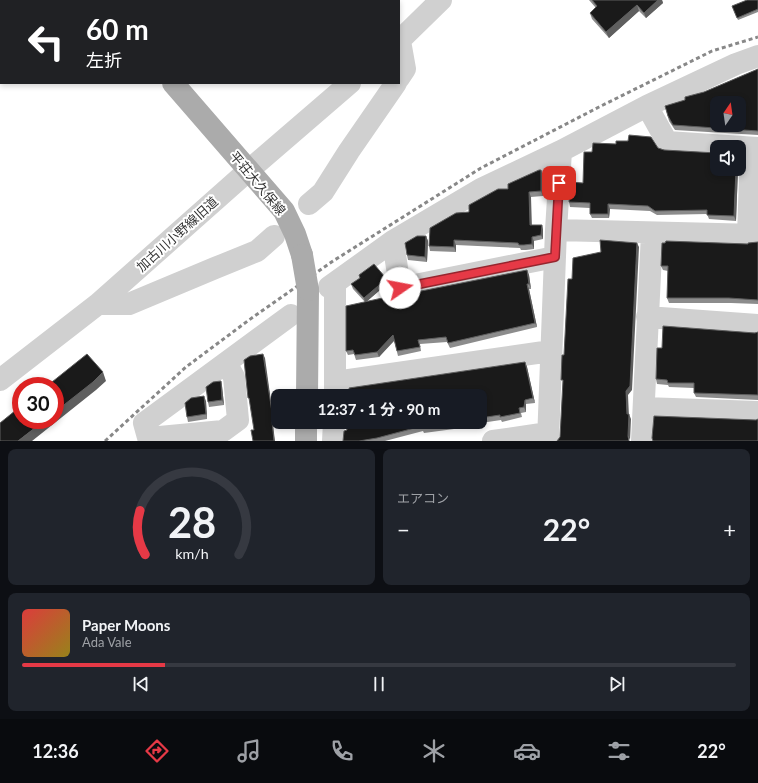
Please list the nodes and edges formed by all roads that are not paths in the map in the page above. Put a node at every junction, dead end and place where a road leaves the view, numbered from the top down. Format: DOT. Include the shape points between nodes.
graph roads {
  1 [pos="441,0"];
  2 [pos="400,40"];
  3 [pos="400,46"];
  4 [pos="758,56"];
  5 [pos="400,76"];
  6 [pos="174,84"];
  7 [pos="349,84"];
  8 [pos="395,84"];
  9 [pos="647,106"];
  10 [pos="755,148"];
  11 [pos="561,151"];
  12 [pos="242,163"];
  13 [pos="309,204"];
  14 [pos="556,230"];
  15 [pos="652,233"];
  16 [pos="753,235"];
  17 [pos="274,236"];
  18 [pos="393,241"];
  19 [pos="555,257"];
  20 [pos="324,286"];
  21 [pos="98,304"];
  22 [pos="291,315"];
  23 [pos="647,317"];
  24 [pos="758,325"];
  25 [pos="551,351"];
  26 [pos="226,363"];
  27 [pos="0,380"];
  28 [pos="308,389"];
  29 [pos="335,389"];
  30 [pos="644,408"];
  31 [pos="758,412"];
  32 [pos="306,429"];
  33 [pos="334,429"];
  34 [pos="147,434"];
  35 [pos="548,437"];
  36 [pos="306,441"];
  37 [pos="333,441"];
  38 [pos="493,441"];
  39 [pos="642,441"];
  1 -- 2 [label="street"];
  3 -- 5 [label="street" via="405,69"];
  4 -- 9 [label="street"];
  6 -- 12 [label="main road, 平荘大久保線"];
  7 -- 12 [label="street, 加古川小野線旧道"];
  8 -- 13 [label="street" via="323,192"];
  9 -- 10 [label="street" via="667,142"];
  9 -- 11 [label="street"];
  10 -- 16 [label="street"];
  11 -- 14 [label="street"];
  11 -- 18 [label="street" via="481,189"];
  12 -- 20 [label="main road, 平荘大久保線, bridge" via="284,211 302,255"];
  12 -- 21 [label="street, 加古川小野線旧道"];
  14 -- 15 [label="street"];
  14 -- 19 [label="street"];
  15 -- 16 [label="street"];
  15 -- 23 [label="street"];
  17 -- 21 [label="street" via="257,251 129,304"];
  18 -- 19 [label="street" via="400,288"];
  18 -- 20 [label="street"];
  19 -- 25 [label="street"];
  20 -- 28 [label="main road, 平荘大久保線"];
  20 -- 29 [label="street"];
  21 -- 27 [label="street, 加古川小野線旧道"];
  22 -- 26 [label="street"];
  23 -- 24 [label="street"];
  23 -- 30 [label="street"];
  25 -- 29 [label="street"];
  25 -- 35 [label="street"];
  26 -- 34 [label="street"];
  26 -- 34 [label="street" via="234,377 238,420 223,431"];
  30 -- 31 [label="street"];
  30 -- 39 [label="street"];
  32 -- 36 [label="main road"];
  33 -- 37 [label="street"];
  35 -- 38 [label="street"];
}
